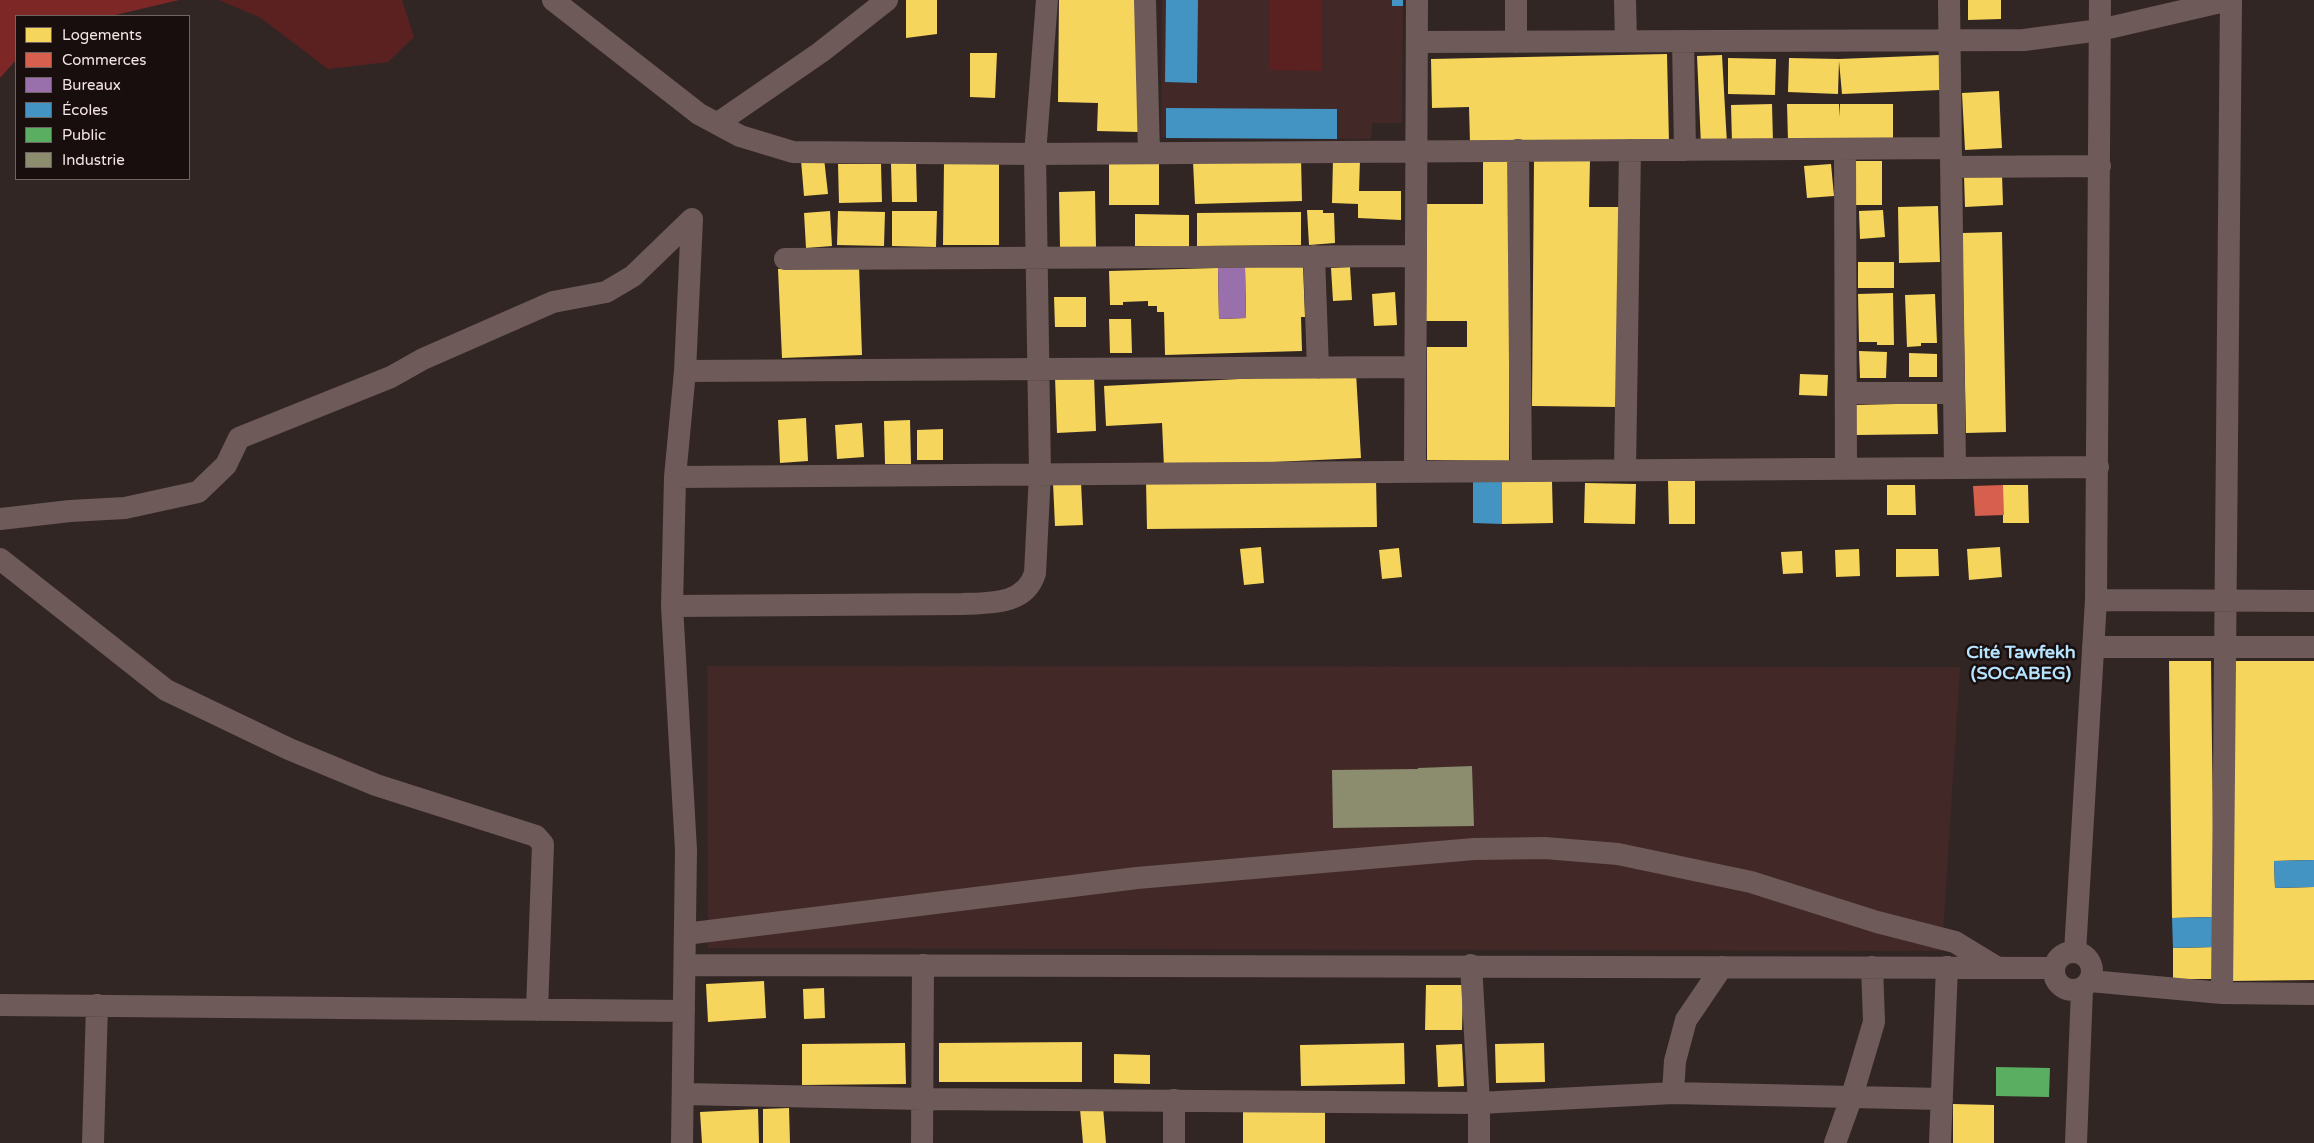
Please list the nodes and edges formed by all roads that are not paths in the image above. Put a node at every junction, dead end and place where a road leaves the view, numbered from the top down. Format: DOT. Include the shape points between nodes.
graph roads {
  1 [pos="553,0"];
  2 [pos="887,0"];
  3 [pos="1046,0"];
  4 [pos="1145,0"];
  5 [pos="1417,0"];
  6 [pos="1516,0"];
  7 [pos="1625,0"];
  8 [pos="1949,0"];
  9 [pos="2100,0"];
  10 [pos="2230,0"];
  11 [pos="2100,30"];
  12 [pos="1950,39"];
  13 [pos="1626,41"];
  14 [pos="1683,41"];
  15 [pos="1416,42"];
  16 [pos="1516,42"];
  17 [pos="718,123"];
  18 [pos="1416,150"];
  19 [pos="1518,150"];
  20 [pos="1630,150"];
  21 [pos="1685,150"];
  22 [pos="1845,150"];
  23 [pos="1148,153"];
  24 [pos="1035,154"];
  25 [pos="1951,158"];
  26 [pos="2100,166"];
  27 [pos="1314,256"];
  28 [pos="1416,256"];
  29 [pos="1037,258"];
  30 [pos="785,259"];
  31 [pos="1318,368"];
  32 [pos="1415,368"];
  33 [pos="1038,369"];
  34 [pos="685,371"];
  35 [pos="1846,393"];
  36 [pos="1954,393"];
  37 [pos="2098,467"];
  38 [pos="1955,468"];
  39 [pos="1846,469"];
  40 [pos="1625,470"];
  41 [pos="1521,471"];
  42 [pos="1415,472"];
  43 [pos="1040,474"];
  44 [pos="675,477"];
  45 [pos="0,519"];
  46 [pos="0,559"];
  47 [pos="2096,600"];
  48 [pos="2225,600"];
  49 [pos="2314,601"];
  50 [pos="672,606"];
  51 [pos="2093,647"];
  52 [pos="2225,647"];
  53 [pos="2314,647"];
  54 [pos="685,934"];
  55 [pos="2075,952"];
  56 [pos="685,965"];
  57 [pos="923,965"];
  58 [pos="1471,965"];
  59 [pos="1722,967"];
  60 [pos="1872,967"];
  61 [pos="1947,967"];
  62 [pos="1997,968"];
  63 [pos="2054,968"];
  64 [pos="2086,985"];
  65 [pos="2222,993"];
  66 [pos="2314,994"];
  67 [pos="0,1004"];
  68 [pos="97,1006"];
  69 [pos="537,1010"];
  70 [pos="684,1011"];
  71 [pos="1673,1093"];
  72 [pos="683,1094"];
  73 [pos="1852,1096"];
  74 [pos="922,1099"];
  75 [pos="1942,1099"];
  76 [pos="1174,1100"];
  77 [pos="1479,1103"];
  78 [pos="93,1143"];
  79 [pos="682,1143"];
  80 [pos="922,1143"];
  81 [pos="1174,1143"];
  82 [pos="1479,1143"];
  83 [pos="1835,1143"];
  84 [pos="1940,1143"];
  85 [pos="2076,1143"];
  1 -- 17 [label="street" via="699,114"];
  2 -- 17 [label="street" via="821,52"];
  3 -- 24 [label="street"];
  4 -- 23 [label="street"];
  5 -- 15 [label="street"];
  6 -- 16 [label="street"];
  7 -- 13 [label="street"];
  8 -- 12 [label="street"];
  9 -- 11 [label="street"];
  10 -- 11 [label="street"];
  10 -- 48 [label="street"];
  11 -- 12 [label="street" via="2024,40"];
  11 -- 26 [label="street"];
  12 -- 14 [label="street"];
  12 -- 25 [label="street"];
  13 -- 14 [label="street"];
  13 -- 16 [label="street"];
  14 -- 21 [label="street"];
  15 -- 16 [label="street"];
  15 -- 18 [label="street"];
  17 -- 24 [label="street" via="740,136 793,152"];
  18 -- 19 [label="street"];
  18 -- 23 [label="street"];
  18 -- 28 [label="street"];
  19 -- 20 [label="street"];
  19 -- 41 [label="street"];
  20 -- 21 [label="street"];
  20 -- 40 [label="street"];
  21 -- 22 [label="street"];
  22 -- 25 [label="street"];
  22 -- 35 [label="street"];
  23 -- 24 [label="street"];
  24 -- 29 [label="street"];
  25 -- 26 [label="street"];
  25 -- 36 [label="street"];
  26 -- 37 [label="street"];
  27 -- 28 [label="street"];
  27 -- 29 [label="street"];
  27 -- 31 [label="street"];
  28 -- 32 [label="street"];
  29 -- 30 [label="street"];
  29 -- 33 [label="street"];
  31 -- 32 [label="street"];
  31 -- 33 [label="street"];
  32 -- 42 [label="street"];
  33 -- 34 [label="street"];
  33 -- 43 [label="street"];
  34 -- 44 [label="street"];
  34 -- 45 [label="street" via="692,219 633,276 606,292 553,302 423,359 391,377 239,438 226,465 198,492 125,508"];
  35 -- 36 [label="street"];
  35 -- 39 [label="street"];
  36 -- 38 [label="street"];
  37 -- 38 [label="street"];
  37 -- 47 [label="street"];
  38 -- 39 [label="street"];
  39 -- 40 [label="street"];
  40 -- 41 [label="street"];
  41 -- 42 [label="street"];
  42 -- 43 [label="street"];
  43 -- 44 [label="street"];
  43 -- 50 [label="street" via="1036,573 1032,583 1019,595 1002,602"];
  44 -- 50 [label="street"];
  46 -- 69 [label="street" via="166,690 289,749 376,785 536,836 542,844"];
  47 -- 48 [label="street"];
  47 -- 51 [label="street"];
  48 -- 49 [label="street"];
  48 -- 52 [label="street"];
  50 -- 54 [label="street" via="686,850"];
  51 -- 52 [label="street"];
  51 -- 55 [label="street"];
  52 -- 53 [label="street"];
  52 -- 65 [label="street"];
  54 -- 56 [label="street"];
  54 -- 62 [label="street" via="1137,878 1474,849 1545,848 1618,854 1751,882 1877,922 1955,942"];
  55 -- 63 [label="street" via="2065,953"];
  55 -- 64 [label="street" via="2090,962 2092,972"];
  56 -- 57 [label="street"];
  56 -- 70 [label="street"];
  57 -- 58 [label="street"];
  57 -- 74 [label="street"];
  58 -- 59 [label="street"];
  58 -- 77 [label="street"];
  59 -- 60 [label="street"];
  59 -- 71 [label="street" via="1686,1020 1674,1061"];
  60 -- 61 [label="street"];
  60 -- 73 [label="street" via="1874,1022"];
  61 -- 62 [label="street"];
  61 -- 75 [label="street"];
  62 -- 63 [label="street"];
  63 -- 64 [label="street" via="2054,977 2061,986 2071,991"];
  64 -- 65 [label="street"];
  64 -- 85 [label="street"];
  65 -- 66 [label="street"];
  67 -- 68 [label="street"];
  68 -- 69 [label="street"];
  68 -- 78 [label="street"];
  69 -- 70 [label="street"];
  70 -- 72 [label="street"];
  71 -- 73 [label="street"];
  71 -- 77 [label="street"];
  72 -- 74 [label="street"];
  72 -- 79 [label="street"];
  73 -- 75 [label="street"];
  73 -- 83 [label="street"];
  74 -- 76 [label="street"];
  74 -- 80 [label="street"];
  75 -- 84 [label="street"];
  76 -- 77 [label="street"];
  76 -- 81 [label="street"];
  77 -- 82 [label="street"];
}
